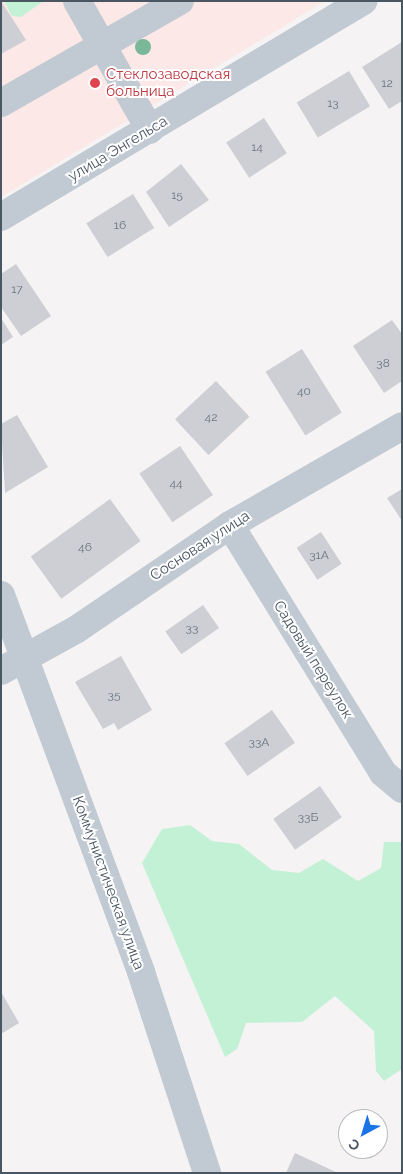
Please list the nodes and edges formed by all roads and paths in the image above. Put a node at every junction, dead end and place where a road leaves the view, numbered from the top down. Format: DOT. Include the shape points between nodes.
graph roads {
  1 [pos="77,1"];
  2 [pos="180,1"];
  3 [pos="363,1"];
  4 [pos="102,46"];
  5 [pos="1,103"];
  6 [pos="150,130"];
  7 [pos="1,217"];
  8 [pos="402,426"];
  9 [pos="230,525"];
  10 [pos="1,596"];
  11 [pos="13,665"];
  12 [pos="402,789"];
  13 [pos="207,1173"];
  1 -- 4 [label="street"];
  2 -- 4 [label="street"];
  3 -- 6 [label="street, улица Энгельса"];
  4 -- 5 [label="street"];
  4 -- 6 [label="street"];
  6 -- 7 [label="street, улица Энгельса"];
  8 -- 9 [label="street, Сосновая улица"];
  9 -- 11 [label="street, Сосновая улица"];
  9 -- 12 [label="street, Садовый переулок" via="383,773"];
  10 -- 11 [label="street, Коммунистическая улица"];
  11 -- 13 [label="street, Коммунистическая улица" via="135,954"];
}
